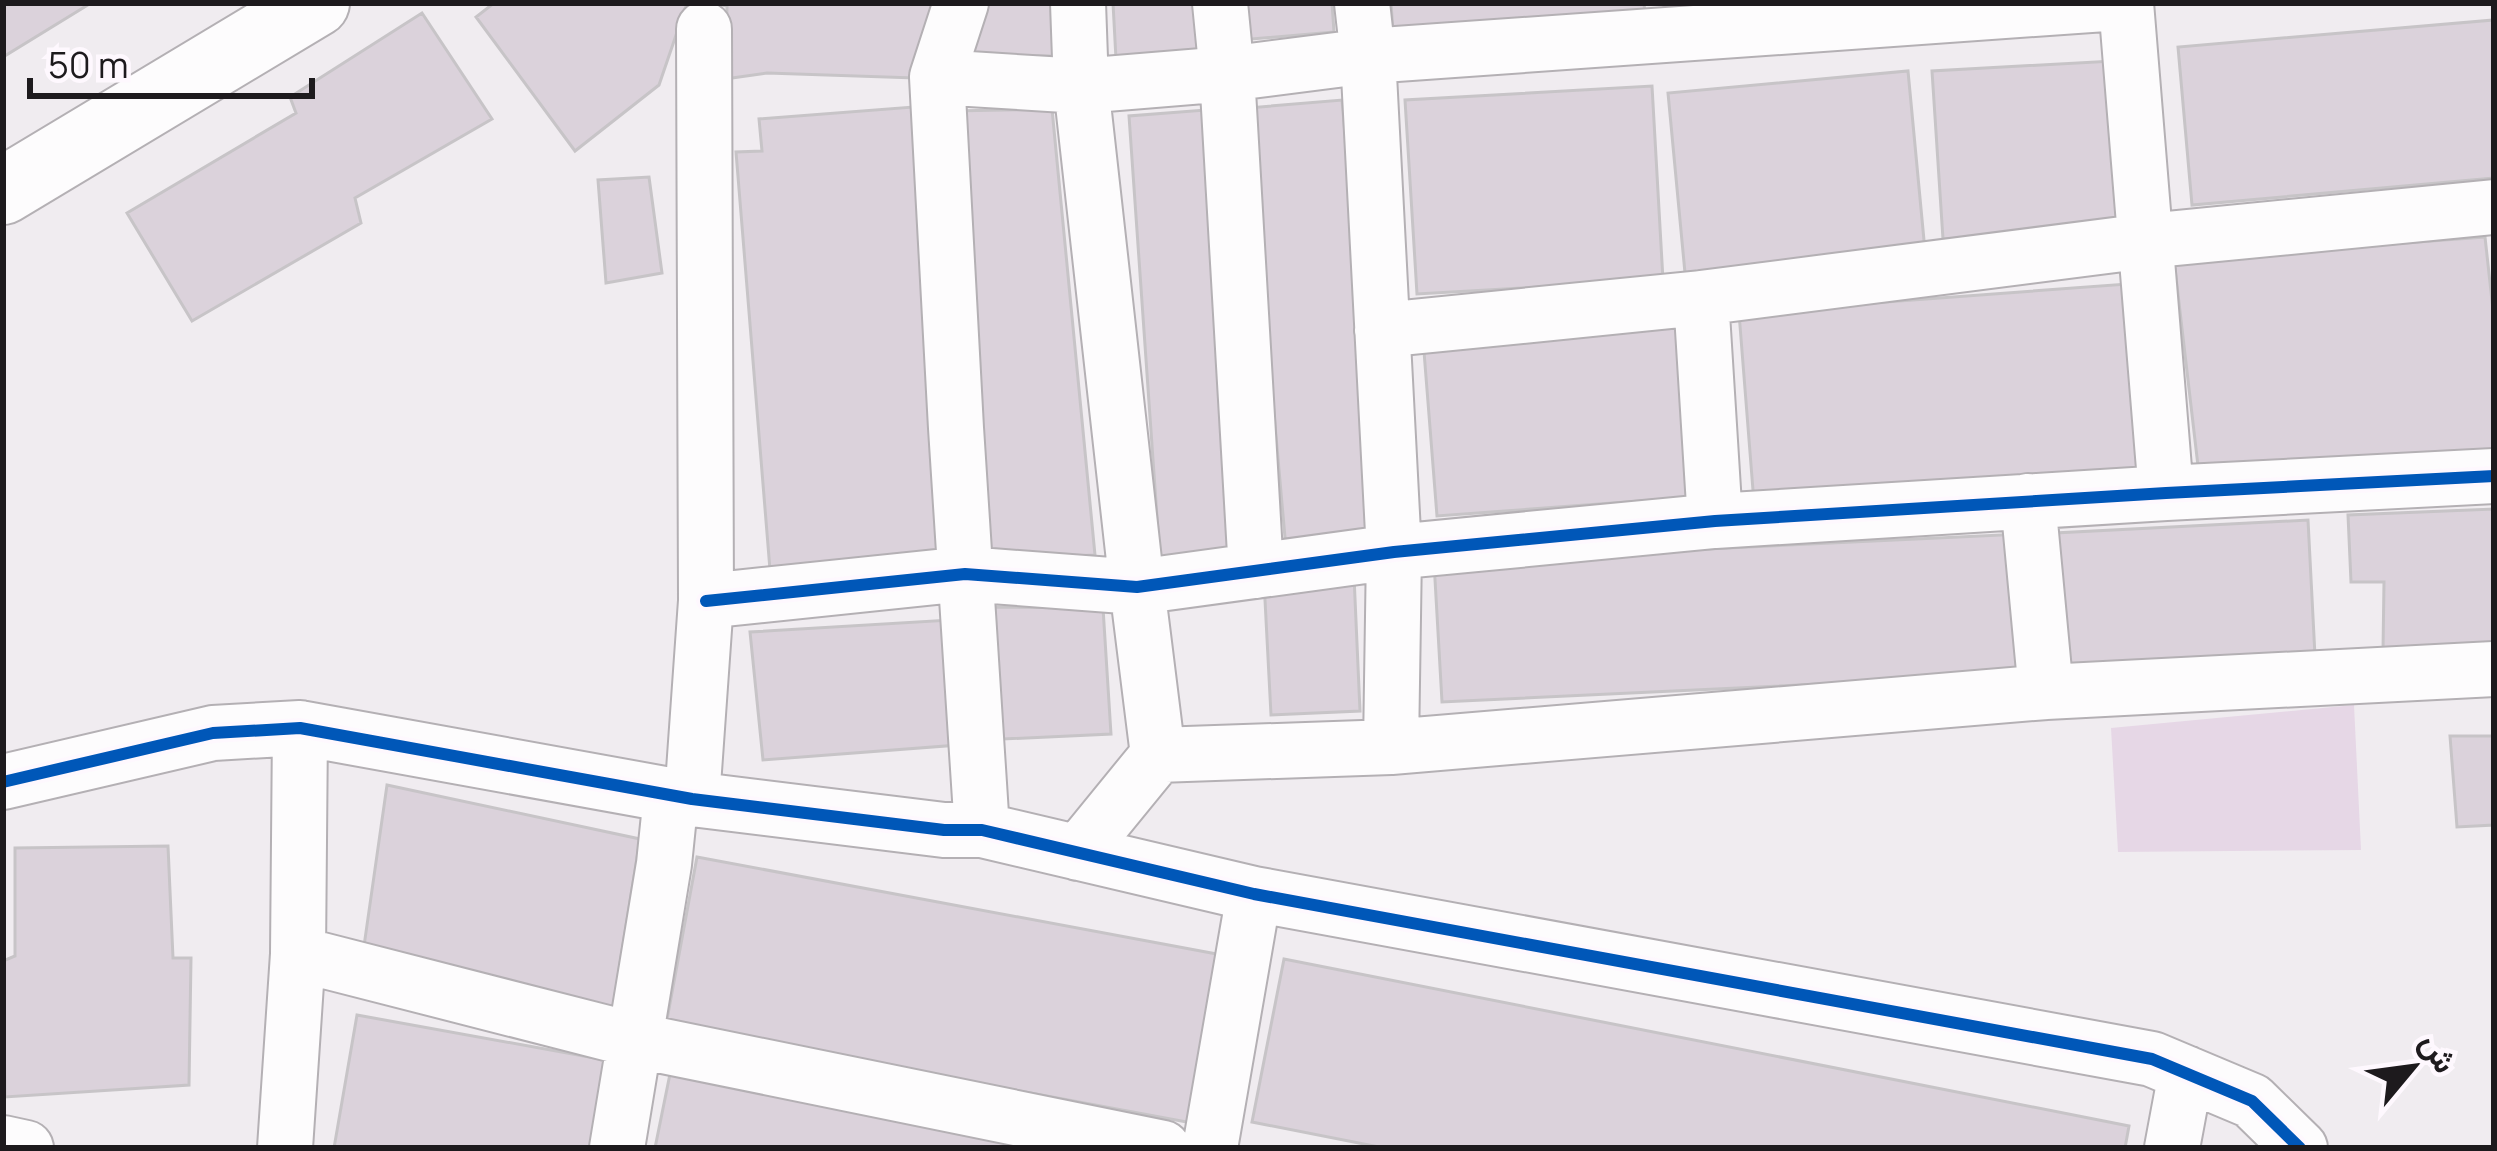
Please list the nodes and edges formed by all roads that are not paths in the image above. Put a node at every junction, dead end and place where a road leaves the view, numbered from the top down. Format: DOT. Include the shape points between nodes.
graph roads {
  1 [pos="316,3"];
  2 [pos="961,3"];
  3 [pos="1078,3"];
  4 [pos="1220,3"];
  5 [pos="2122,3"];
  6 [pos="704,29"];
  7 [pos="1365,29"];
  8 [pos="1227,74"];
  9 [pos="937,77"];
  10 [pos="1081,86"];
  11 [pos="3,191"];
  12 [pos="2494,207"];
  13 [pos="2146,241"];
  14 [pos="1701,298"];
  15 [pos="1382,331"];
  16 [pos="2494,476"];
  17 [pos="2166,493"];
  18 [pos="2028,501"];
  19 [pos="1715,521"];
  20 [pos="1394,552"];
  21 [pos="1256,571"];
  22 [pos="965,574"];
  23 [pos="1136,587"];
  24 [pos="706,601"];
  25 [pos="2494,670"];
  26 [pos="2046,692"];
  27 [pos="300,728"];
  28 [pos="1391,747"];
  29 [pos="1159,755"];
  30 [pos="3,782"];
  31 [pos="681,798"];
  32 [pos="982,830"];
  33 [pos="1078,853"];
  34 [pos="1254,894"];
  35 [pos="298,954"];
  36 [pos="634,1040"];
  37 [pos="2186,1073"];
  38 [pos="3,1143"];
  39 [pos="26,1148"];
  40 [pos="284,1148"];
  41 [pos="617,1148"];
  42 [pos="1163,1148"];
  43 [pos="1210,1148"];
  44 [pos="2172,1148"];
  45 [pos="2300,1148"];
  1 -- 11 [label="main road"];
  2 -- 9 [label="street"];
  3 -- 10 [label="street"];
  4 -- 8 [label="street"];
  5 -- 7 [label="street"];
  5 -- 13 [label="street"];
  6 -- 24 [label="street"];
  7 -- 8 [label="street"];
  7 -- 15 [label="street"];
  8 -- 10 [label="street"];
  8 -- 21 [label="street"];
  9 -- 10 [label="street"];
  9 -- 22 [label="street"];
  10 -- 23 [label="street"];
  12 -- 13 [label="street"];
  13 -- 14 [label="street"];
  13 -- 17 [label="street"];
  14 -- 15 [label="street"];
  14 -- 19 [label="street"];
  15 -- 20 [label="street"];
  16 -- 17 [label="street"];
  17 -- 18 [label="street"];
  18 -- 19 [label="street"];
  18 -- 26 [label="street"];
  19 -- 20 [label="street"];
  20 -- 21 [label="street"];
  20 -- 28 [label="street"];
  21 -- 23 [label="street"];
  22 -- 23 [label="street"];
  22 -- 24 [label="street"];
  22 -- 32 [label="street"];
  23 -- 29 [label="street"];
  24 -- 31 [label="street"];
  25 -- 26 [label="street"];
  26 -- 28 [label="street"];
  27 -- 30 [label="street" via="213,734"];
  27 -- 31 [label="street"];
  27 -- 35 [label="street"];
  28 -- 29 [label="street"];
  29 -- 33 [label="street"];
  31 -- 32 [label="street"];
  31 -- 36 [label="street"];
  32 -- 33 [label="street"];
  33 -- 34 [label="street"];
  34 -- 37 [label="street" via="2152,1059"];
  34 -- 43 [label="street"];
  35 -- 36 [label="street"];
  35 -- 40 [label="street"];
  36 -- 41 [label="street"];
  36 -- 42 [label="street"];
  37 -- 44 [label="street"];
  37 -- 45 [label="street" via="2252,1101"];
  38 -- 39 [label="street"];
}
